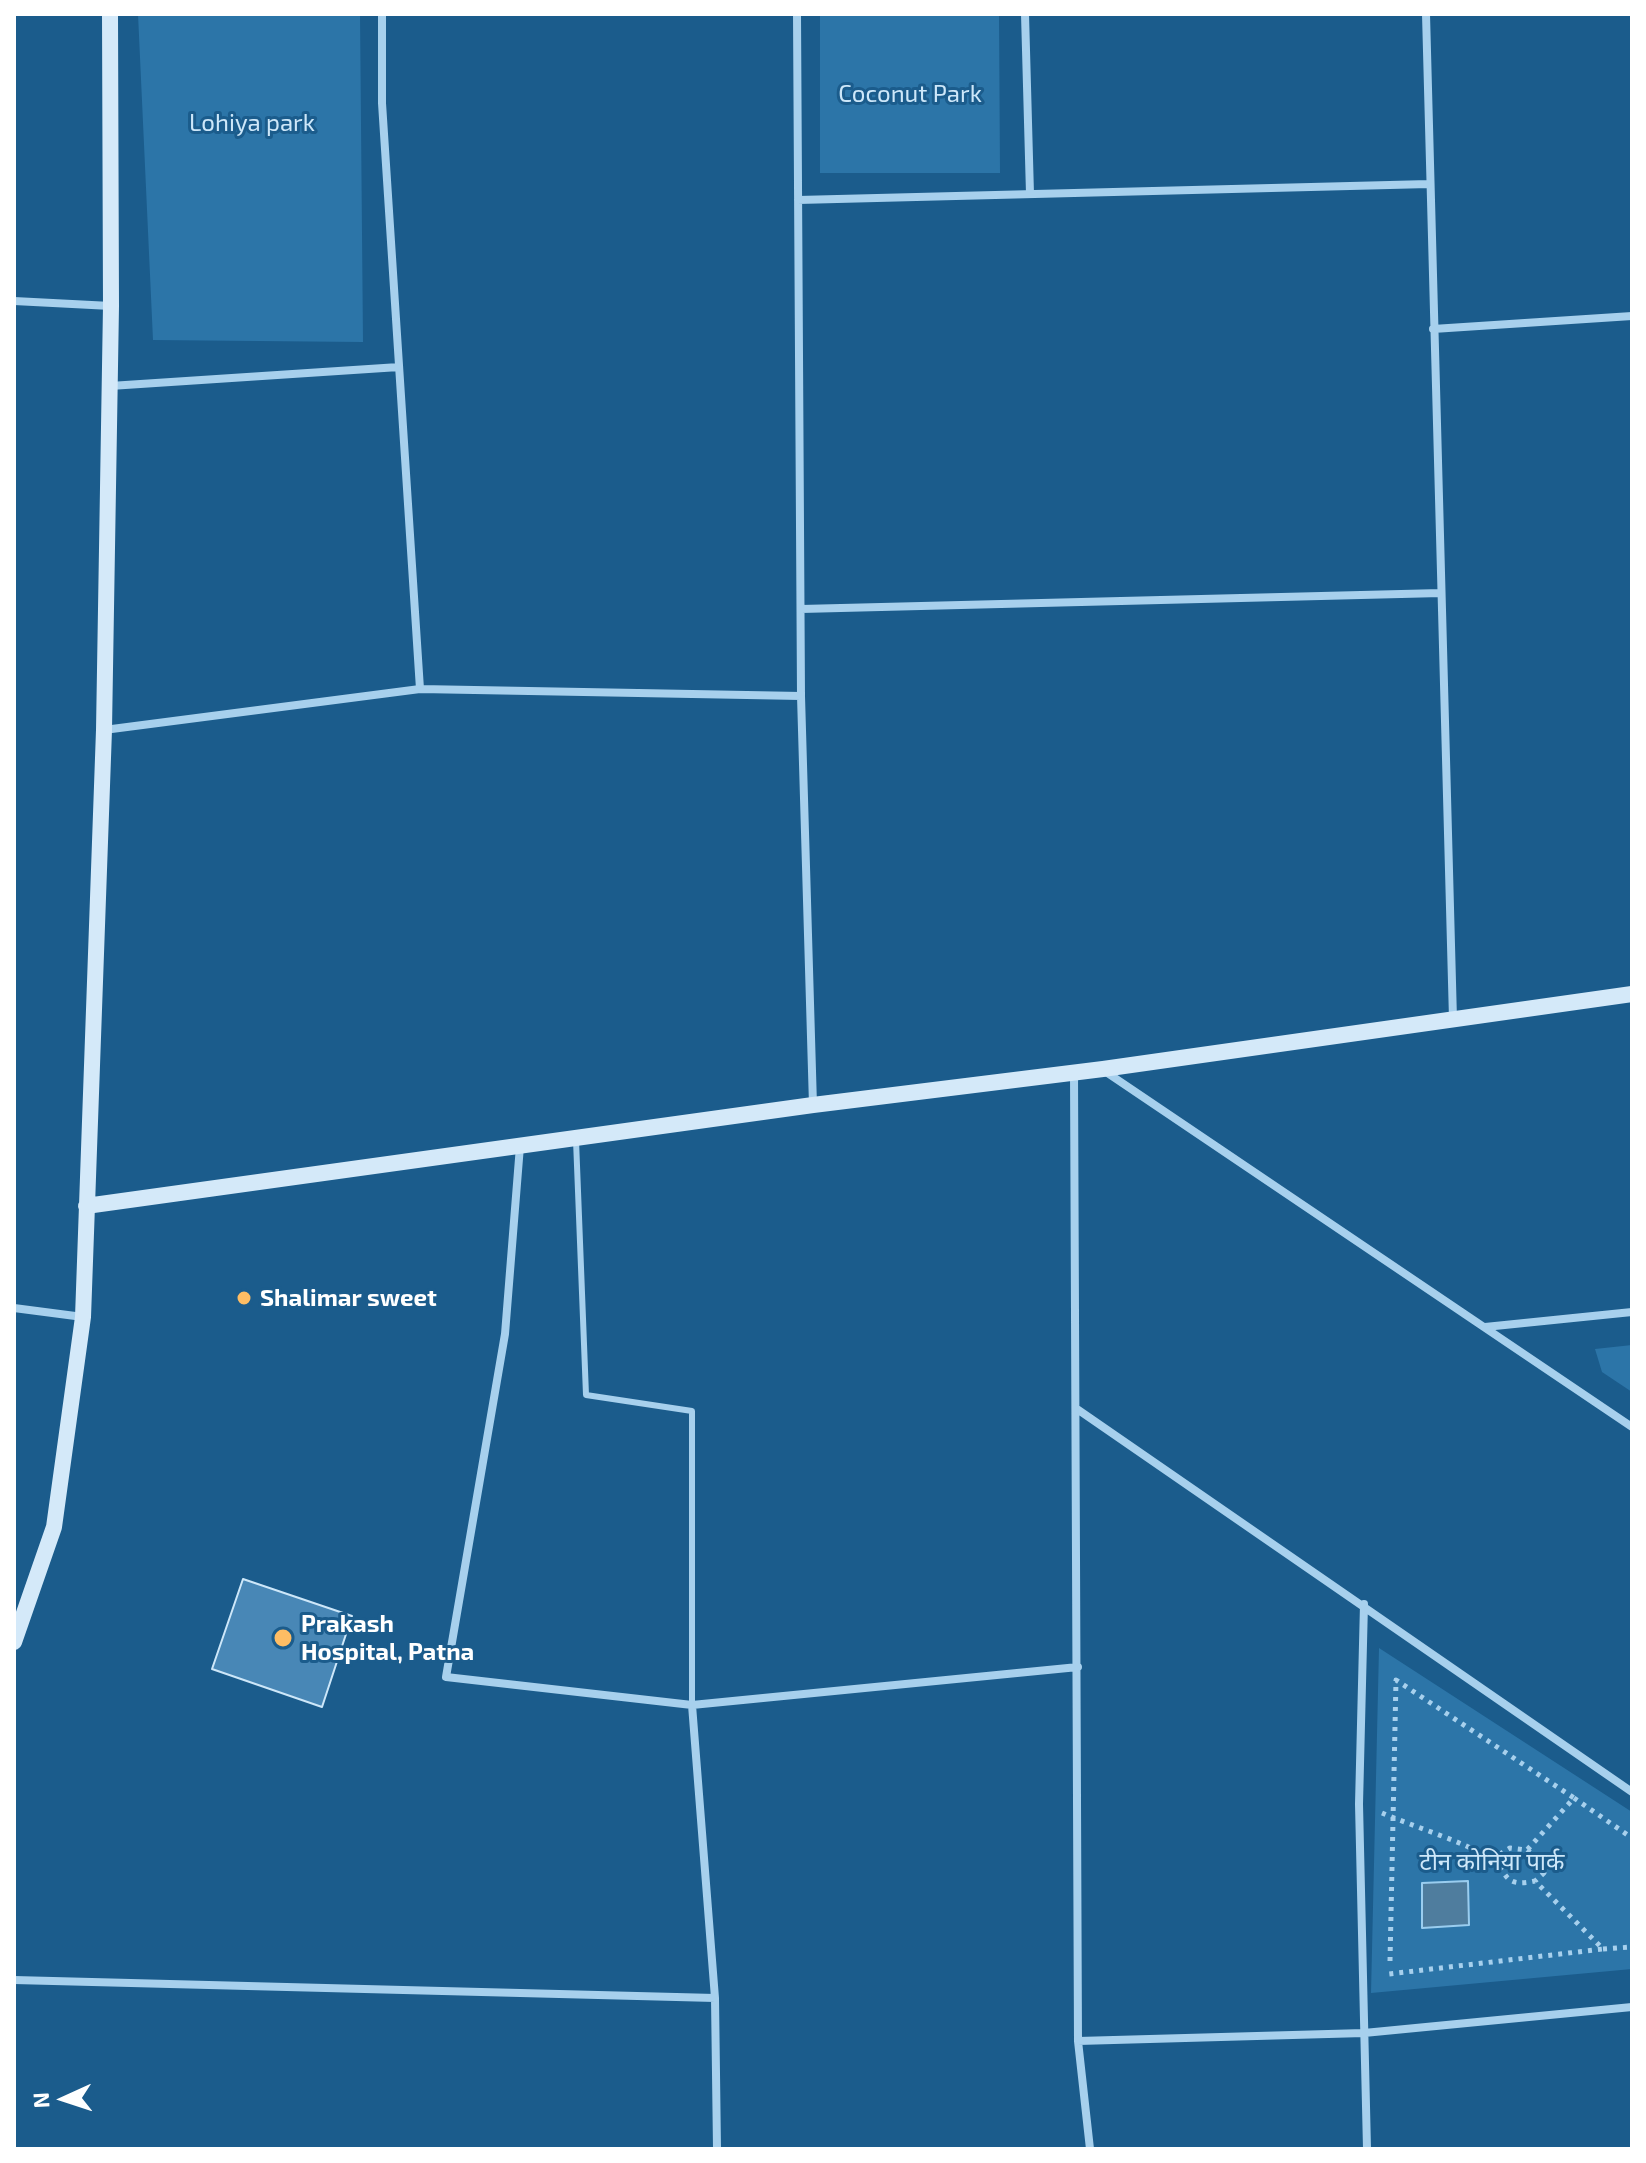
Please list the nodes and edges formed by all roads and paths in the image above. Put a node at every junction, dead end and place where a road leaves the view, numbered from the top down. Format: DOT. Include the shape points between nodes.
graph roads {
  1 [pos="110,14"];
  2 [pos="382,14"];
  3 [pos="797,14"];
  4 [pos="1025,14"];
  5 [pos="1426,14"];
  6 [pos="1429,184"];
  7 [pos="1030,194"];
  8 [pos="798,200"];
  9 [pos="14,301"];
  10 [pos="111,306"];
  11 [pos="1632,316"];
  12 [pos="1433,329"];
  13 [pos="399,367"];
  14 [pos="109,386"];
  15 [pos="1441,593"];
  16 [pos="801,609"];
  17 [pos="420,689"];
  18 [pos="801,696"];
  19 [pos="104,730"];
  20 [pos="1632,994"];
  21 [pos="1453,1020"];
  22 [pos="1103,1069"];
  23 [pos="1074,1073"];
  24 [pos="813,1105"];
  25 [pos="576,1138"];
  26 [pos="520,1146"];
  27 [pos="86,1206"];
  28 [pos="14,1308"];
  29 [pos="1632,1312"];
  30 [pos="83,1317"];
  31 [pos="1484,1327"];
  32 [pos="1077,1409"];
  33 [pos="1632,1427"];
  34 [pos="1364,1604"];
  35 [pos="14,1642"];
  36 [pos="1078,1667"];
  37 [pos="692,1705"];
  38 [pos="1632,1792"];
  39 [pos="1574,1798"];
  40 [pos="1359,1804"];
  41 [pos="1395,1819"];
  42 [pos="1632,1838"];
  43 [pos="1527,1850"];
  44 [pos="1492,1859"];
  45 [pos="1535,1881"];
  46 [pos="1632,1947"];
  47 [pos="1603,1949"];
  48 [pos="14,1980"];
  49 [pos="715,1998"];
  50 [pos="1632,2007"];
  51 [pos="1364,2033"];
  52 [pos="1078,2041"];
  53 [pos="717,2149"];
  54 [pos="1090,2149"];
  55 [pos="1367,2149"];
  1 -- 10 [label="street"];
  2 -- 13 [label="street" via="382,103"];
  3 -- 8 [label="street"];
  4 -- 7 [label="street"];
  5 -- 6 [label="street"];
  6 -- 7 [label="street"];
  6 -- 12 [label="street"];
  7 -- 8 [label="street"];
  8 -- 16 [label="street"];
  9 -- 10 [label="street"];
  10 -- 14 [label="street"];
  11 -- 12 [label="street"];
  12 -- 15 [label="street"];
  13 -- 14 [label="street"];
  13 -- 17 [label="street"];
  14 -- 19 [label="street"];
  15 -- 16 [label="street"];
  15 -- 21 [label="street"];
  16 -- 18 [label="street"];
  17 -- 18 [label="street"];
  17 -- 19 [label="street"];
  18 -- 24 [label="street"];
  19 -- 27 [label="street"];
  20 -- 21 [label="street"];
  21 -- 22 [label="street"];
  22 -- 23 [label="street"];
  22 -- 31 [label="street"];
  23 -- 24 [label="street"];
  23 -- 32 [label="street"];
  24 -- 25 [label="street"];
  25 -- 26 [label="street"];
  25 -- 37 [label="lane" via="586,1395 692,1411"];
  26 -- 27 [label="street"];
  26 -- 37 [label="street" via="505,1334 446,1677"];
  27 -- 30 [label="street"];
  28 -- 30 [label="street"];
  29 -- 31 [label="street"];
  30 -- 35 [label="street" via="54,1527"];
  31 -- 33 [label="street"];
  32 -- 34 [label="street"];
  32 -- 36 [label="street"];
  34 -- 38 [label="street"];
  34 -- 40 [label="street"];
  36 -- 37 [label="street"];
  36 -- 52 [label="street"];
  37 -- 49 [label="street"];
  39 -- 41 [label="path" via="1396,1680"];
  39 -- 42 [label="path"];
  39 -- 43 [label="path"];
  40 -- 41 [label="path"];
  40 -- 51 [label="street"];
  41 -- 44 [label="path"];
  41 -- 47 [label="path" via="1389,1974"];
  43 -- 44 [label="path" via="1510,1848"];
  43 -- 45 [label="path" via="1541,1860 1544,1873"];
  44 -- 45 [label="path" via="1507,1879"];
  45 -- 47 [label="path"];
  46 -- 47 [label="path"];
  48 -- 49 [label="street"];
  49 -- 53 [label="street"];
  50 -- 51 [label="street"];
  51 -- 52 [label="street"];
  51 -- 55 [label="street"];
  52 -- 54 [label="street"];
}
